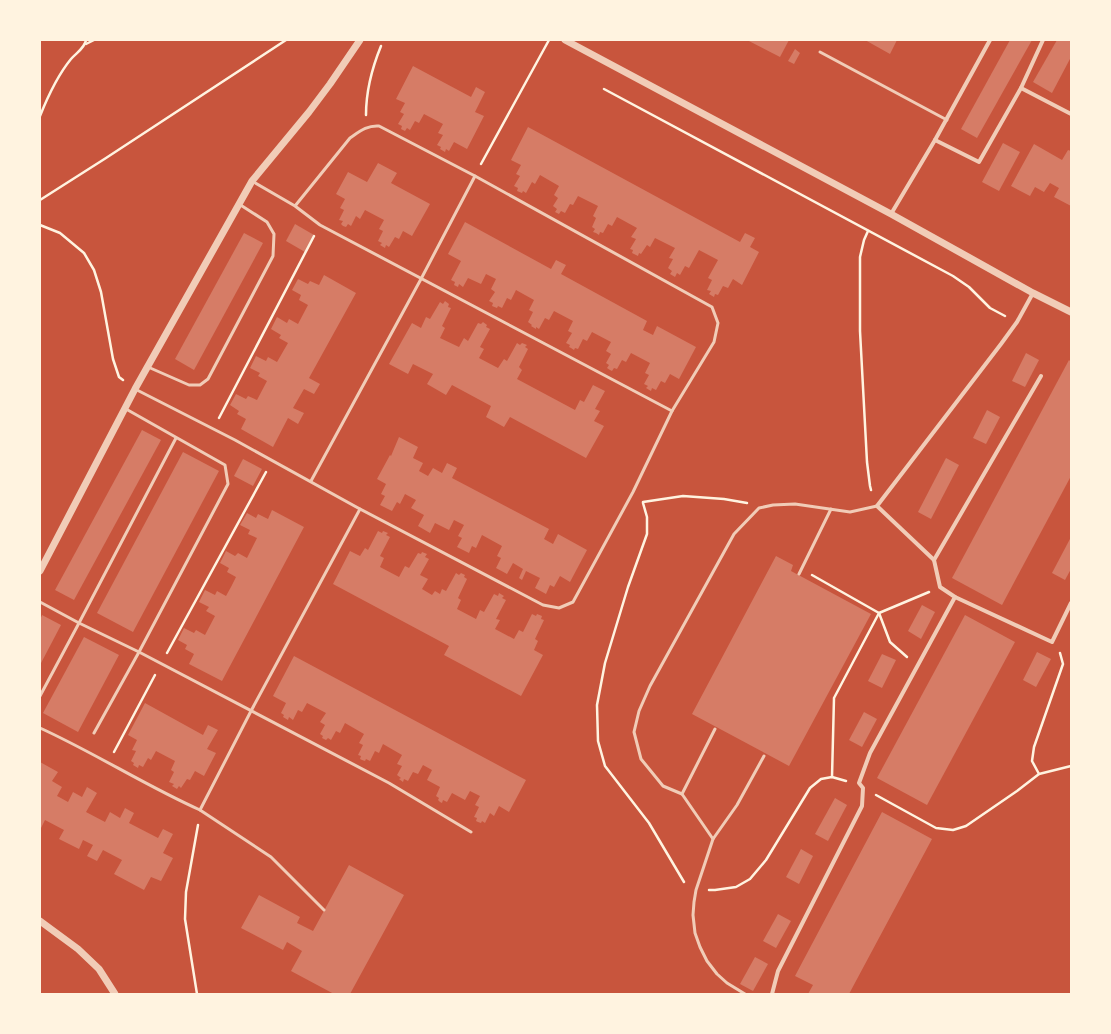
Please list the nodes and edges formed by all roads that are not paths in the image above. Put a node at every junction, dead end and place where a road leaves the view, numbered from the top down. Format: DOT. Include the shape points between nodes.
graph roads {
  1 [pos="360,40"];
  2 [pos="565,40"];
  3 [pos="990,40"];
  4 [pos="1043,40"];
  5 [pos="820,52"];
  6 [pos="1021,88"];
  7 [pos="1071,114"];
  8 [pos="947,120"];
  9 [pos="935,140"];
  10 [pos="475,176"];
  11 [pos="252,181"];
  12 [pos="239,204"];
  13 [pos="295,206"];
  14 [pos="891,214"];
  15 [pos="421,279"];
  16 [pos="1033,293"];
  17 [pos="1071,312"];
  18 [pos="148,367"];
  19 [pos="1041,376"];
  20 [pos="135,389"];
  21 [pos="125,408"];
  22 [pos="672,411"];
  23 [pos="176,438"];
  24 [pos="311,481"];
  25 [pos="877,506"];
  26 [pos="360,509"];
  27 [pos="831,509"];
  28 [pos="934,560"];
  29 [pos="40,571"];
  30 [pos="799,574"];
  31 [pos="955,597"];
  32 [pos="40,602"];
  33 [pos="1071,603"];
  34 [pos="79,623"];
  35 [pos="139,652"];
  36 [pos="40,696"];
  37 [pos="251,711"];
  38 [pos="40,728"];
  39 [pos="715,729"];
  40 [pos="94,733"];
  41 [pos="764,756"];
  42 [pos="682,794"];
  43 [pos="200,810"];
  44 [pos="471,832"];
  45 [pos="714,839"];
  46 [pos="324,910"];
  47 [pos="40,921"];
  48 [pos="115,994"];
  49 [pos="745,994"];
  50 [pos="772,994"];
  1 -- 11 [label="street" via="309,112"];
  2 -- 14 [label="street"];
  3 -- 8 [label="street"];
  4 -- 6 [label="street"];
  5 -- 8 [label="lane"];
  6 -- 7 [label="street"];
  6 -- 9 [label="street" via="979,162"];
  8 -- 9 [label="street"];
  9 -- 14 [label="street"];
  10 -- 13 [label="lane" via="379,126 373,126 350,138"];
  10 -- 15 [label="lane"];
  10 -- 22 [label="lane" via="712,307 718,324 714,342"];
  11 -- 12 [label="street"];
  11 -- 13 [label="lane"];
  12 -- 18 [label="street"];
  12 -- 18 [label="lane" via="268,222 274,234 273,256 208,379 200,385 189,385"];
  13 -- 15 [label="lane" via="320,225"];
  14 -- 16 [label="street"];
  15 -- 22 [label="lane"];
  15 -- 24 [label="lane"];
  16 -- 17 [label="street"];
  16 -- 25 [label="street" via="1001,344"];
  18 -- 20 [label="street"];
  19 -- 28 [label="street"];
  20 -- 21 [label="street"];
  20 -- 24 [label="lane"];
  21 -- 23 [label="lane"];
  21 -- 29 [label="street"];
  22 -- 26 [label="lane" via="633,492 573,602 559,608 543,605"];
  23 -- 34 [label="lane"];
  23 -- 35 [label="lane" via="225,465 228,484"];
  24 -- 26 [label="lane"];
  25 -- 27 [label="lane" via="850,512"];
  25 -- 28 [label="street"];
  26 -- 37 [label="lane"];
  27 -- 30 [label="lane"];
  27 -- 42 [label="lane" via="795,504 759,508 734,534 650,686 639,711 634,732 641,759 663,786"];
  28 -- 31 [label="street" via="940,587"];
  31 -- 33 [label="street" via="1052,642"];
  31 -- 50 [label="street" via="870,753 859,782 863,788 862,806 778,971"];
  32 -- 34 [label="lane"];
  34 -- 35 [label="lane"];
  34 -- 36 [label="lane"];
  35 -- 37 [label="lane"];
  35 -- 40 [label="lane"];
  37 -- 43 [label="lane"];
  37 -- 44 [label="lane" via="389,782"];
  38 -- 43 [label="lane" via="174,799"];
  39 -- 42 [label="lane"];
  41 -- 45 [label="lane" via="737,805"];
  42 -- 45 [label="lane"];
  43 -- 46 [label="lane" via="271,857"];
  45 -- 49 [label="lane" via="696,890 693,915 695,933 700,947 717,974"];
  47 -- 48 [label="street" via="78,949 99,969"];
}
